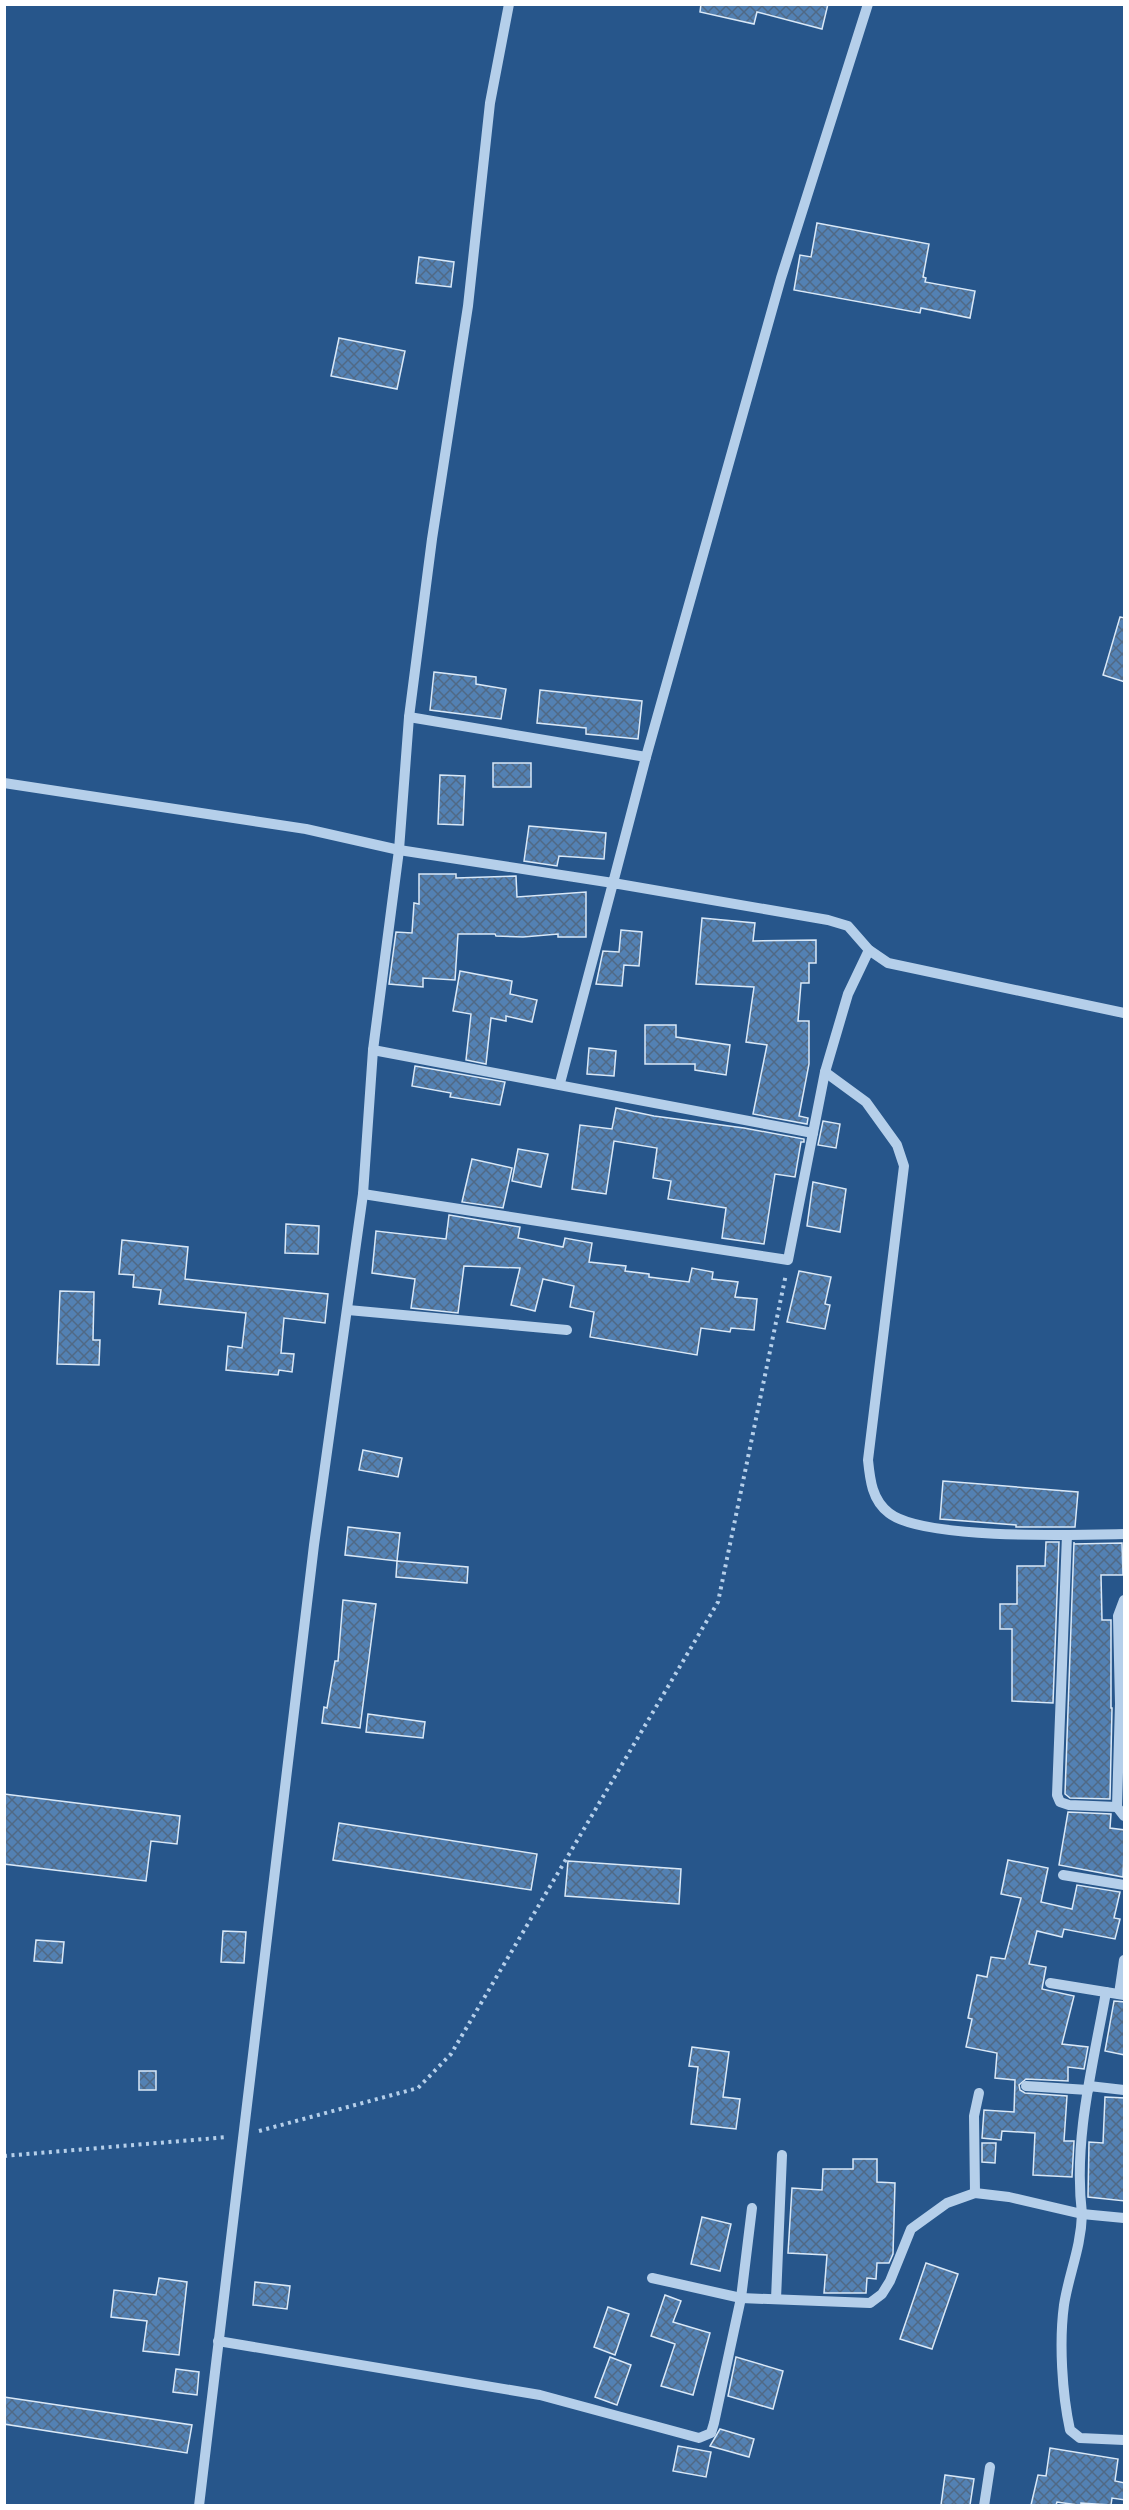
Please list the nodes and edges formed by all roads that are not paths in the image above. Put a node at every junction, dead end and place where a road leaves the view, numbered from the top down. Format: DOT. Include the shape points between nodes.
graph roads {
  1 [pos="509,4"];
  2 [pos="868,4"];
  3 [pos="409,717"];
  4 [pos="646,757"];
  5 [pos="4,783"];
  6 [pos="399,850"];
  7 [pos="613,883"];
  8 [pos="869,950"];
  9 [pos="1125,1013"];
  10 [pos="373,1050"];
  11 [pos="825,1072"];
  12 [pos="560,1083"];
  13 [pos="813,1133"];
  14 [pos="363,1194"];
  15 [pos="348,1310"];
  16 [pos="567,1330"];
  17 [pos="1125,1534"];
  18 [pos="1067,1535"];
  19 [pos="1125,1600"];
  20 [pos="1122,1703"];
  21 [pos="1117,1807"];
  22 [pos="1125,1816"];
  23 [pos="1063,1875"];
  24 [pos="1125,1885"];
  25 [pos="1125,1960"];
  26 [pos="1050,1983"];
  27 [pos="1106,1992"];
  28 [pos="1122,1994"];
  29 [pos="1026,2086"];
  30 [pos="1088,2088"];
  31 [pos="1125,2090"];
  32 [pos="979,2093"];
  33 [pos="782,2155"];
  34 [pos="975,2193"];
  35 [pos="752,2208"];
  36 [pos="1082,2214"];
  37 [pos="1125,2218"];
  38 [pos="652,2278"];
  39 [pos="741,2298"];
  40 [pos="776,2299"];
  41 [pos="218,2341"];
  42 [pos="1125,2440"];
  43 [pos="990,2467"];
  44 [pos="199,2505"];
  45 [pos="984,2505"];
  1 -- 3 [label="street" via="490,103 468,306"];
  2 -- 4 [label="street" via="781,278"];
  3 -- 4 [label="street"];
  3 -- 6 [label="street"];
  4 -- 7 [label="street"];
  5 -- 6 [label="street" via="306,829"];
  6 -- 7 [label="street"];
  6 -- 10 [label="street"];
  7 -- 8 [label="street" via="838,923 848,926"];
  7 -- 12 [label="street"];
  8 -- 9 [label="street" via="888,963 935,975"];
  8 -- 11 [label="street" via="848,994"];
  10 -- 12 [label="street"];
  10 -- 14 [label="street"];
  11 -- 13 [label="street"];
  11 -- 18 [label="street" via="866,1101 897,1145 904,1166 868,1460 877,1500 889,1514 906,1522 942,1530"];
  12 -- 13 [label="street"];
  13 -- 14 [label="street" via="788,1260"];
  14 -- 15 [label="street"];
  15 -- 16 [label="street"];
  15 -- 41 [label="street" via="314,1545"];
  17 -- 18 [label="street"];
  18 -- 21 [label="street" via="1057,1795 1060,1803 1069,1805"];
  19 -- 20 [label="street" via="1118,1616"];
  20 -- 21 [label="street"];
  21 -- 22 [label="street"];
  23 -- 24 [label="street"];
  25 -- 28 [label="street"];
  26 -- 27 [label="street"];
  27 -- 28 [label="street"];
  27 -- 30 [label="street"];
  29 -- 30 [label="street"];
  30 -- 31 [label="street"];
  30 -- 36 [label="street" via="1082,2122"];
  32 -- 34 [label="street" via="974,2116"];
  33 -- 40 [label="street"];
  34 -- 36 [label="street" via="1010,2196"];
  34 -- 40 [label="street" via="946,2203 911,2229 890,2281 870,2303"];
  35 -- 39 [label="street"];
  36 -- 37 [label="street"];
  36 -- 42 [label="street" via="1081,2239 1064,2305 1066,2415 1070,2430 1080,2438"];
  38 -- 39 [label="street"];
  39 -- 40 [label="street"];
  39 -- 41 [label="street" via="711,2433 699,2438 540,2396"];
  41 -- 44 [label="street"];
  43 -- 45 [label="street"];
}
